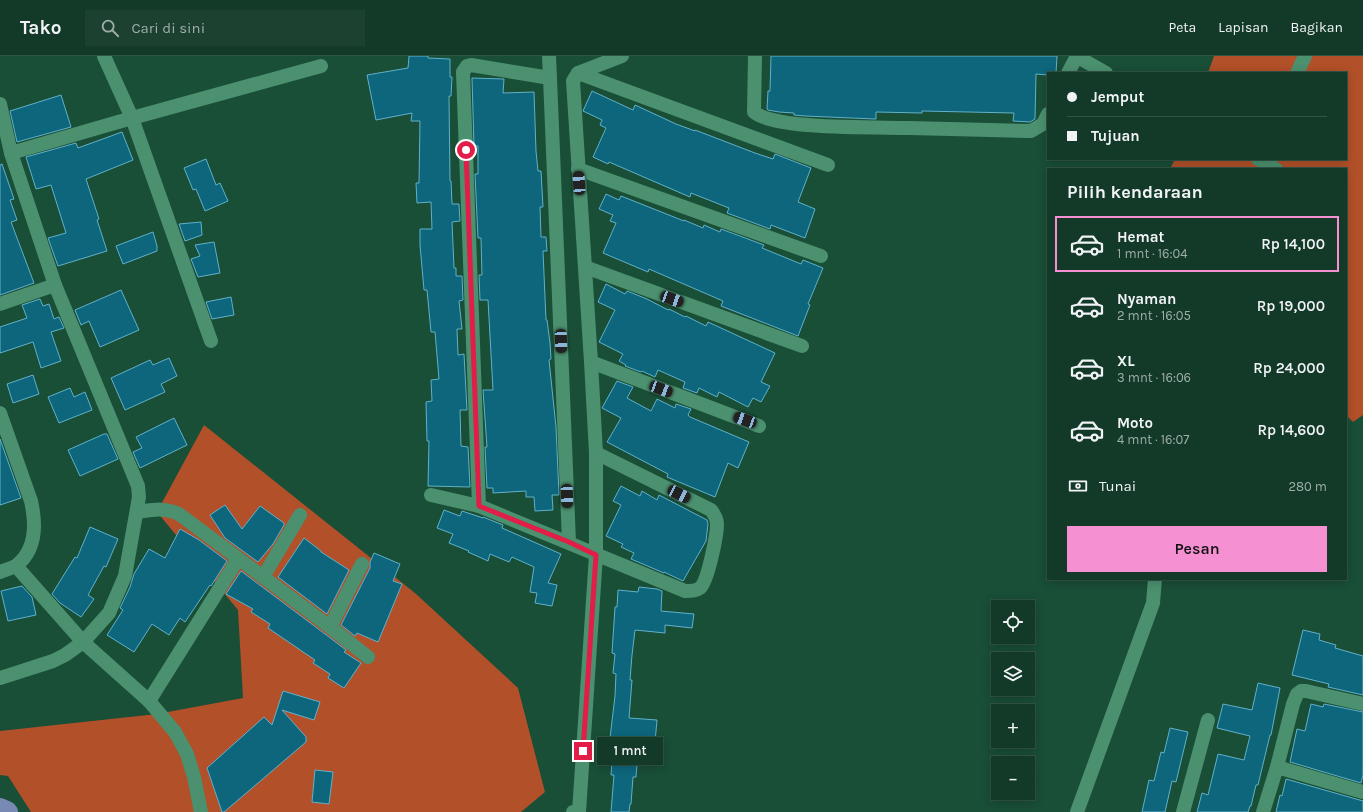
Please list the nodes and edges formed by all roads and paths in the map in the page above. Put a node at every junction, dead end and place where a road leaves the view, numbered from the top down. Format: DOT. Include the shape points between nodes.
graph roads {
  1 [pos="104,56"];
  2 [pos="549,56"];
  3 [pos="622,56"];
  4 [pos="755,56"];
  5 [pos="1077,56"];
  6 [pos="1305,56"];
  7 [pos="321,66"];
  8 [pos="1069,72"];
  9 [pos="1104,72"];
  10 [pos="1297,72"];
  11 [pos="578,73"];
  12 [pos="550,78"];
  13 [pos="0,104"];
  14 [pos="1047,116"];
  15 [pos="132,118"];
  16 [pos="12,153"];
  17 [pos="1261,160"];
  18 [pos="828,165"];
  19 [pos="1274,168"];
  20 [pos="578,169"];
  21 [pos="822,256"];
  22 [pos="585,267"];
  23 [pos="54,285"];
  24 [pos="0,304"];
  25 [pos="211,341"];
  26 [pos="802,346"];
  27 [pos="592,362"];
  28 [pos="0,413"];
  29 [pos="759,426"];
  30 [pos="596,453"];
  31 [pos="431,495"];
  32 [pos="479,506"];
  33 [pos="137,512"];
  34 [pos="300,515"];
  35 [pos="571,543"];
  36 [pos="591,552"];
  37 [pos="238,559"];
  38 [pos="362,564"];
  39 [pos="16,566"];
  40 [pos="0,572"];
  41 [pos="263,577"];
  42 [pos="1155,580"];
  43 [pos="330,627"];
  44 [pos="83,642"];
  45 [pos="368,657"];
  46 [pos="0,678"];
  47 [pos="149,701"];
  48 [pos="1363,704"];
  49 [pos="1208,720"];
  50 [pos="1277,766"];
  51 [pos="1363,792"];
  52 [pos="0,809"];
  53 [pos="7,812"];
  54 [pos="202,812"];
  55 [pos="573,812"];
  56 [pos="1077,812"];
  57 [pos="1183,812"];
  58 [pos="1263,812"];
  1 -- 15 [label="street"];
  2 -- 12 [label="street"];
  3 -- 11 [label="street"];
  4 -- 14 [label="street" via="754,112 762,118 814,126 1031,131 1042,124"];
  5 -- 8 [label="street"];
  5 -- 9 [label="street"];
  6 -- 10 [label="street"];
  7 -- 15 [label="street"];
  11 -- 18 [label="street"];
  11 -- 20 [label="street" via="573,81"];
  12 -- 32 [label="street" via="471,65 463,72"];
  12 -- 35 [label="street"];
  13 -- 16 [label="street"];
  15 -- 16 [label="street"];
  15 -- 25 [label="street"];
  16 -- 23 [label="street"];
  17 -- 19 [label="street"];
  20 -- 21 [label="street"];
  20 -- 22 [label="street"];
  22 -- 26 [label="street"];
  22 -- 27 [label="street"];
  23 -- 24 [label="street"];
  23 -- 33 [label="street" via="138,486"];
  27 -- 29 [label="street"];
  27 -- 30 [label="street"];
  28 -- 39 [label="street" via="34,514 35,530 32,543"];
  30 -- 36 [label="street"];
  30 -- 36 [label="street" via="711,510 717,524 705,582 696,590 685,591"];
  31 -- 32 [label="street"];
  32 -- 35 [label="street"];
  33 -- 37 [label="street" via="172,510"];
  33 -- 44 [label="street" via="126,576 109,613"];
  34 -- 41 [label="street"];
  35 -- 36 [label="street"];
  36 -- 55 [label="street" via="579,812"];
  37 -- 41 [label="street"];
  37 -- 47 [label="street"];
  38 -- 43 [label="street"];
  39 -- 40 [label="street"];
  39 -- 44 [label="street"];
  41 -- 43 [label="street"];
  42 -- 56 [label="street" via="1153,603"];
  43 -- 45 [label="street"];
  44 -- 46 [label="street" via="65,655"];
  44 -- 47 [label="street"];
  47 -- 54 [label="street" via="175,732 187,754"];
  48 -- 50 [label="street" via="1302,691 1297,694"];
  49 -- 57 [label="street"];
  50 -- 51 [label="street"];
  50 -- 58 [label="street"];
  52 -- 53 [label="highway"];
}
